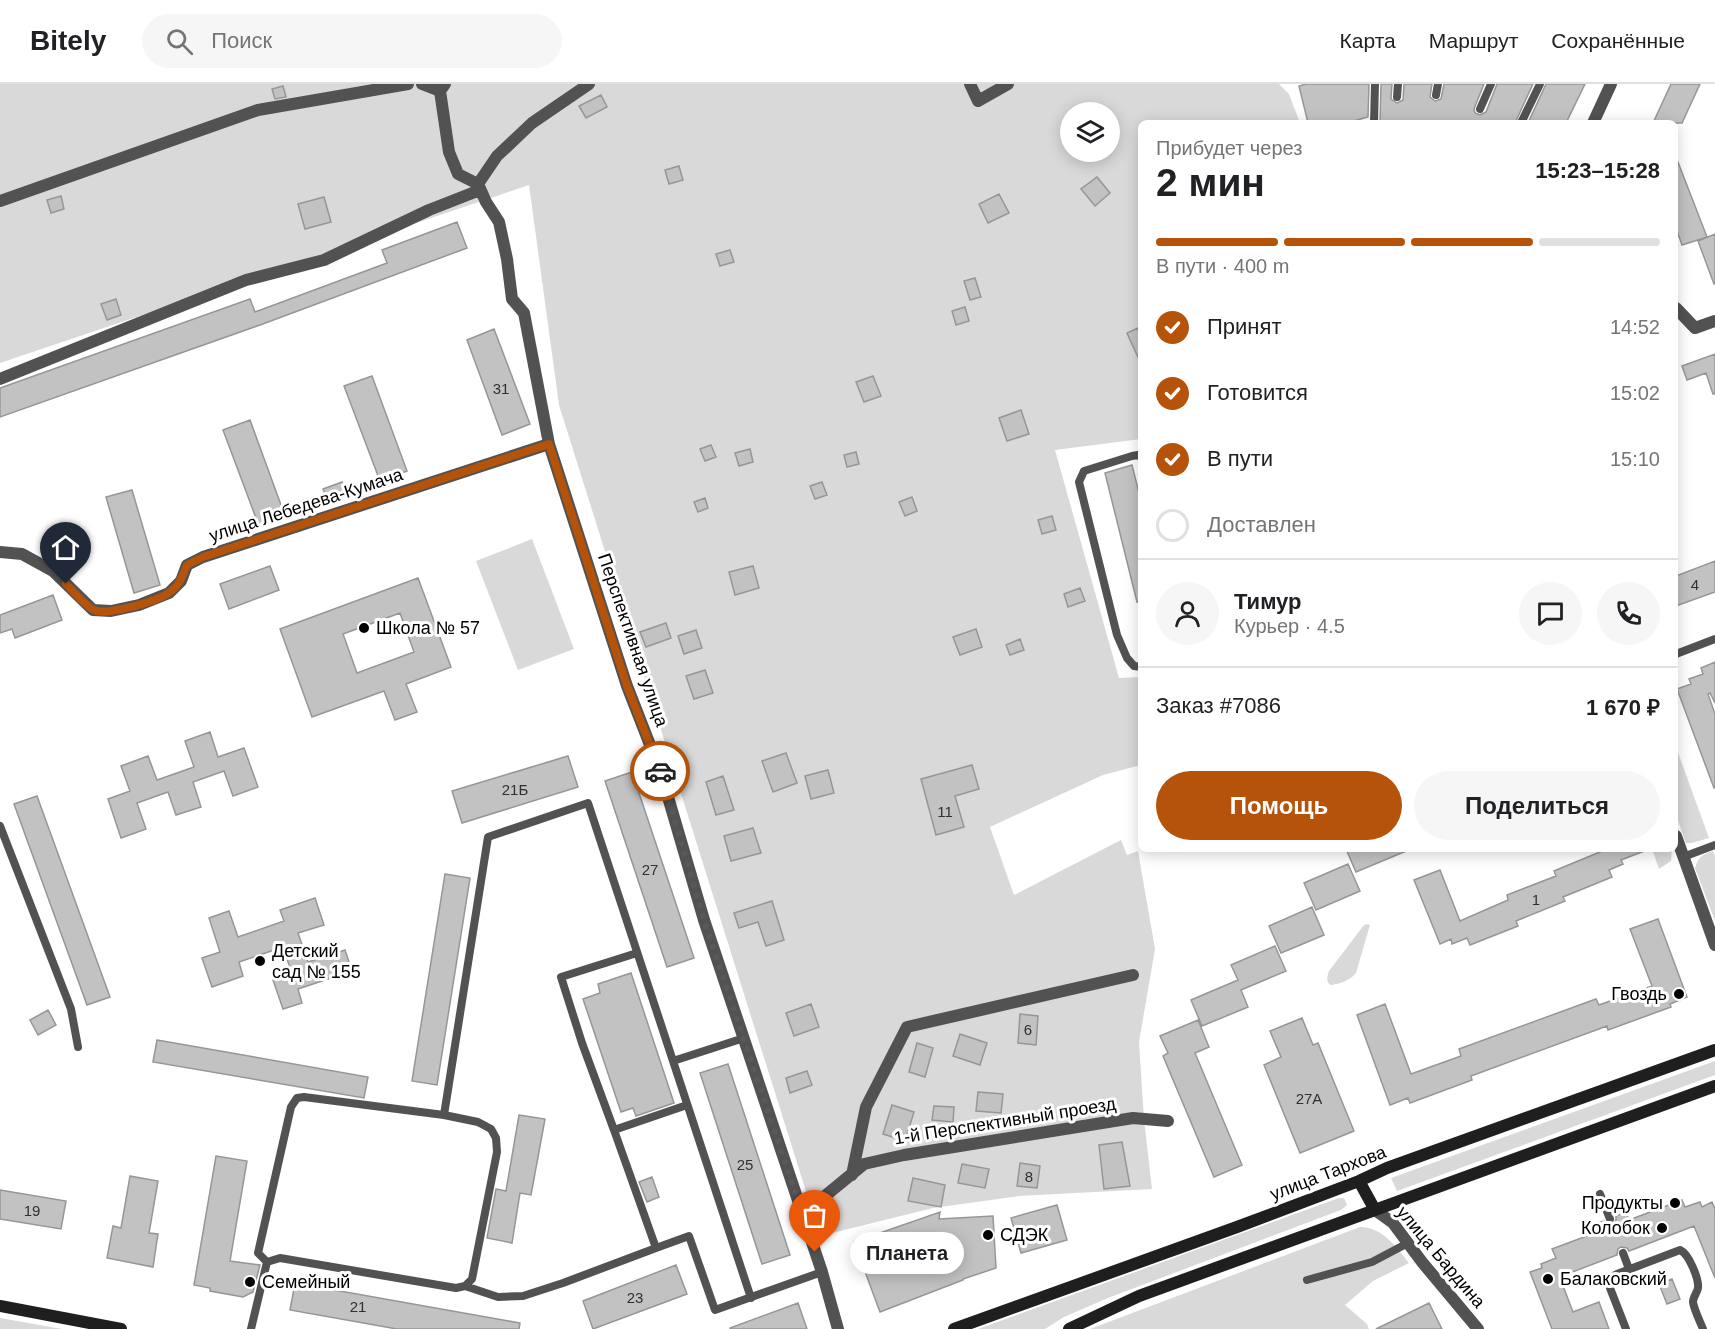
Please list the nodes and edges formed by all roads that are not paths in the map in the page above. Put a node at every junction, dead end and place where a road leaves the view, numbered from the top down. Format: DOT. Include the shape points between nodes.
graph roads {
  1 [pos="408,84"];
  2 [pos="422,84"];
  3 [pos="590,84"];
  4 [pos="970,84"];
  5 [pos="1008,84"];
  6 [pos="1375,84"];
  7 [pos="1398,84"];
  8 [pos="1438,84"];
  9 [pos="1491,84"];
  10 [pos="1540,84"];
  11 [pos="1611,84"];
  12 [pos="442,88"];
  13 [pos="1436,95"];
  14 [pos="1397,97"];
  15 [pos="1480,109"];
  16 [pos="1374,120"];
  17 [pos="1522,120"];
  18 [pos="1594,120"];
  19 [pos="479,187"];
  20 [pos="0,201"];
  21 [pos="1678,310"];
  22 [pos="1715,321"];
  23 [pos="0,379"];
  24 [pos="549,444"];
  25 [pos="1138,455"];
  26 [pos="0,552"];
  27 [pos="1715,639"];
  28 [pos="1678,653"];
  29 [pos="1138,666"];
  30 [pos="0,826"];
  31 [pos="1678,842"];
  32 [pos="1715,845"];
  33 [pos="1683,857"];
  34 [pos="1715,945"];
  35 [pos="637,952"];
  36 [pos="1133,975"];
  37 [pos="744,1038"];
  38 [pos="78,1047"];
  39 [pos="1715,1050"];
  40 [pos="673,1061"];
  41 [pos="1715,1086"];
  42 [pos="687,1105"];
  43 [pos="444,1115"];
  44 [pos="1168,1121"];
  45 [pos="614,1130"];
  46 [pos="852,1174"];
  47 [pos="1359,1182"];
  48 [pos="1600,1194"];
  49 [pos="1375,1210"];
  50 [pos="803,1214"];
  51 [pos="1610,1219"];
  52 [pos="1408,1243"];
  53 [pos="656,1248"];
  54 [pos="1623,1253"];
  55 [pos="267,1262"];
  56 [pos="1629,1269"];
  57 [pos="822,1272"];
  58 [pos="1307,1280"];
  59 [pos="465,1286"];
  60 [pos="751,1298"];
  61 [pos="0,1306"];
  62 [pos="1476,1328"];
  63 [pos="122,1329"];
  64 [pos="252,1329"];
  65 [pos="838,1329"];
  66 [pos="954,1329"];
  67 [pos="1069,1329"];
  68 [pos="1626,1329"];
  69 [pos="1703,1329"];
  1 -- 20 [label="street" via="258,110"];
  2 -- 12 [label="street"];
  3 -- 19 [label="street" via="532,123 497,156"];
  4 -- 5 [label="street" via="978,101"];
  6 -- 16 [label="lane"];
  7 -- 14 [label="lane"];
  8 -- 13 [label="lane"];
  9 -- 15 [label="lane"];
  10 -- 17 [label="lane"];
  11 -- 18 [label="street"];
  12 -- 19 [label="street" via="449,152 458,174"];
  19 -- 23 [label="street" via="324,260 246,280"];
  19 -- 24 [label="street, Перспективная улица" via="499,222 512,299 525,313"];
  21 -- 22 [label="street" via="1695,328"];
  24 -- 26 [label="street, улица Лебедева-Кумача" via="203,557 187,565 181,581 169,593 111,611 93,610 53,571 22,554"];
  24 -- 37 [label="street, Перспективная улица" via="627,686 661,772 704,920"];
  25 -- 29 [label="lane" via="1083,471 1079,482 1117,635 1126,657"];
  27 -- 28 [label="lane"];
  30 -- 38 [label="lane" via="71,1009"];
  31 -- 33 [label="street"];
  32 -- 33 [label="lane"];
  33 -- 34 [label="street"];
  35 -- 40 [label="lane"];
  35 -- 43 [label="lane" via="588,803 488,837"];
  35 -- 45 [label="lane" via="561,977"];
  36 -- 46 [label="street" via="907,1027 866,1107"];
  37 -- 40 [label="lane"];
  37 -- 50 [label="street, Перспективная улица"];
  39 -- 47 [label="main road, улица Тархова" via="1387,1168"];
  40 -- 42 [label="lane"];
  41 -- 49 [label="main road"];
  42 -- 45 [label="lane"];
  42 -- 60 [label="lane"];
  43 -- 55 [label="lane" via="297,1098 291,1107 258,1253"];
  43 -- 59 [label="lane" via="478,1122 491,1129 496,1138 497,1152 471,1279"];
  44 -- 46 [label="street, 1-й Перспективный проезд" via="1133,1118 904,1155 864,1164"];
  45 -- 53 [label="lane"];
  46 -- 50 [label="street, 1-й Перспективный проезд"];
  47 -- 49 [label="main road"];
  47 -- 66 [label="main road, улица Тархова"];
  48 -- 51 [label="lane"];
  49 -- 52 [label="street, улица Бардина" via="1393,1223"];
  49 -- 67 [label="main road" via="1139,1296"];
  50 -- 57 [label="street, Перспективная улица"];
  52 -- 58 [label="lane" via="1372,1262"];
  52 -- 62 [label="street, улица Бардина"];
  53 -- 59 [label="lane" via="523,1296 498,1297"];
  53 -- 60 [label="lane" via="689,1236 715,1310"];
  54 -- 56 [label="lane"];
  55 -- 59 [label="lane" via="280,1258 456,1288"];
  55 -- 64 [label="lane"];
  56 -- 68 [label="lane" via="1611,1277 1609,1283"];
  56 -- 69 [label="lane" via="1676,1251 1685,1252 1697,1281 1693,1301"];
  57 -- 60 [label="lane"];
  57 -- 65 [label="street, Перспективная улица"];
  61 -- 63 [label="main road"];
}
